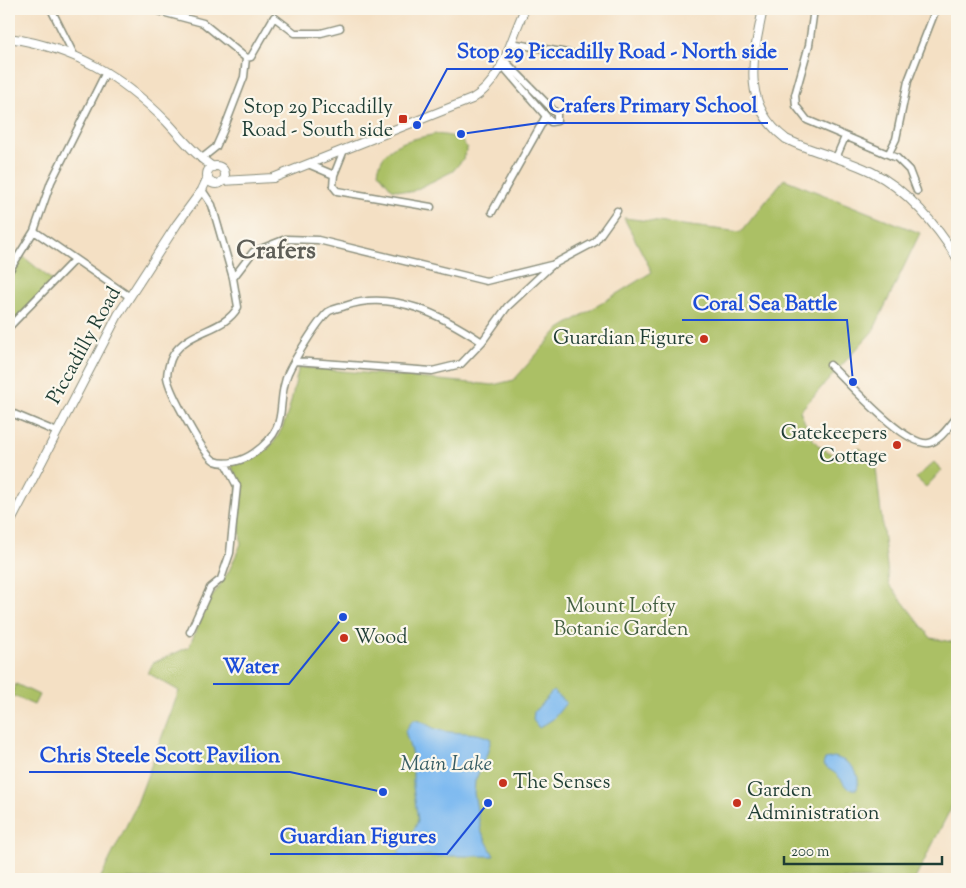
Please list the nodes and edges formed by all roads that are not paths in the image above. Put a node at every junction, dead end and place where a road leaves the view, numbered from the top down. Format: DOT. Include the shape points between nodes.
graph roads {
  1 [pos="51,9"];
  2 [pos="150,9"];
  3 [pos="525,9"];
  4 [pos="763,9"];
  5 [pos="814,9"];
  6 [pos="936,9"];
  7 [pos="340,28"];
  8 [pos="9,38"];
  9 [pos="510,43"];
  10 [pos="573,54"];
  11 [pos="74,55"];
  12 [pos="246,58"];
  13 [pos="503,63"];
  14 [pos="106,72"];
  15 [pos="546,116"];
  16 [pos="845,136"];
  17 [pos="344,150"];
  18 [pos="889,153"];
  19 [pos="836,158"];
  20 [pos="202,159"];
  21 [pos="308,164"];
  22 [pos="213,167"];
  23 [pos="334,175"];
  24 [pos="208,176"];
  25 [pos="221,180"];
  26 [pos="202,190"];
  27 [pos="917,190"];
  28 [pos="431,207"];
  29 [pos="617,211"];
  30 [pos="492,212"];
  31 [pos="34,231"];
  32 [pos="957,258"];
  33 [pos="74,260"];
  34 [pos="552,265"];
  35 [pos="9,271"];
  36 [pos="233,278"];
  37 [pos="130,296"];
  38 [pos="9,327"];
  39 [pos="482,342"];
  40 [pos="295,361"];
  41 [pos="830,365"];
  42 [pos="9,412"];
  43 [pos="957,417"];
  44 [pos="57,432"];
  45 [pos="225,463"];
  46 [pos="11,515"];
  47 [pos="9,525"];
  48 [pos="190,632"];
  1 -- 11 [label="street"];
  2 -- 12 [label="street" via="203,23"];
  3 -- 9 [label="main road"];
  4 -- 19 [label="main road" via="752,75 758,106 786,139"];
  5 -- 16 [label="street" via="796,106 807,120"];
  6 -- 18 [label="street" via="908,81 896,139"];
  7 -- 12 [label="street" via="322,33 296,33 274,17 252,57"];
  8 -- 11 [label="main road" via="37,42"];
  9 -- 10 [label="street"];
  9 -- 13 [label="main road"];
  11 -- 14 [label="main road"];
  12 -- 20 [label="street" via="244,77 224,129 216,147"];
  13 -- 15 [label="street"];
  13 -- 15 [label="street" via="557,114 557,121 551,122"];
  13 -- 17 [label="main road" via="489,87 472,99"];
  14 -- 20 [label="main road" via="143,99"];
  14 -- 31 [label="street" via="52,182"];
  15 -- 30 [label="street"];
  16 -- 18 [label="street"];
  16 -- 19 [label="street"];
  17 -- 21 [label="main road"];
  17 -- 23 [label="street"];
  18 -- 27 [label="street" via="909,170"];
  19 -- 32 [label="main road" via="873,172 898,189 933,226"];
  20 -- 22 [label="main road"];
  20 -- 24 [label="main road"];
  21 -- 23 [label="street"];
  21 -- 25 [label="main road" via="273,178 236,182"];
  22 -- 24 [label="main road, Piccadilly Road"];
  22 -- 25 [label="main road" via="222,169"];
  23 -- 28 [label="street" via="333,186 338,191"];
  24 -- 25 [label="main road" via="211,182"];
  24 -- 26 [label="main road, Piccadilly Road"];
  25 -- 26 [label="main road"];
  26 -- 36 [label="street" via="212,206"];
  26 -- 37 [label="main road, Piccadilly Road"];
  29 -- 34 [label="street" via="595,242"];
  31 -- 33 [label="street"];
  31 -- 35 [label="street"];
  33 -- 37 [label="street"];
  33 -- 38 [label="street"];
  34 -- 36 [label="street" via="486,281 318,240 286,239 253,252"];
  34 -- 39 [label="street" via="507,307"];
  36 -- 45 [label="street" via="238,307 234,315 186,341 173,355 167,374 170,391 205,453 214,461"];
  37 -- 44 [label="main road, Piccadilly Road" via="104,339"];
  39 -- 40 [label="street" via="461,364 432,371"];
  39 -- 40 [label="street" via="448,320 403,303 360,300 328,312"];
  40 -- 45 [label="street" via="288,373 282,418 271,439 253,454"];
  41 -- 43 [label="street" via="896,429 914,441 934,441"];
  42 -- 44 [label="street"];
  44 -- 46 [label="main road, Piccadilly Road"];
  45 -- 48 [label="street" via="237,486 230,553 221,579 210,588"];
  46 -- 47 [label="main road, Piccadilly Road"];
}
